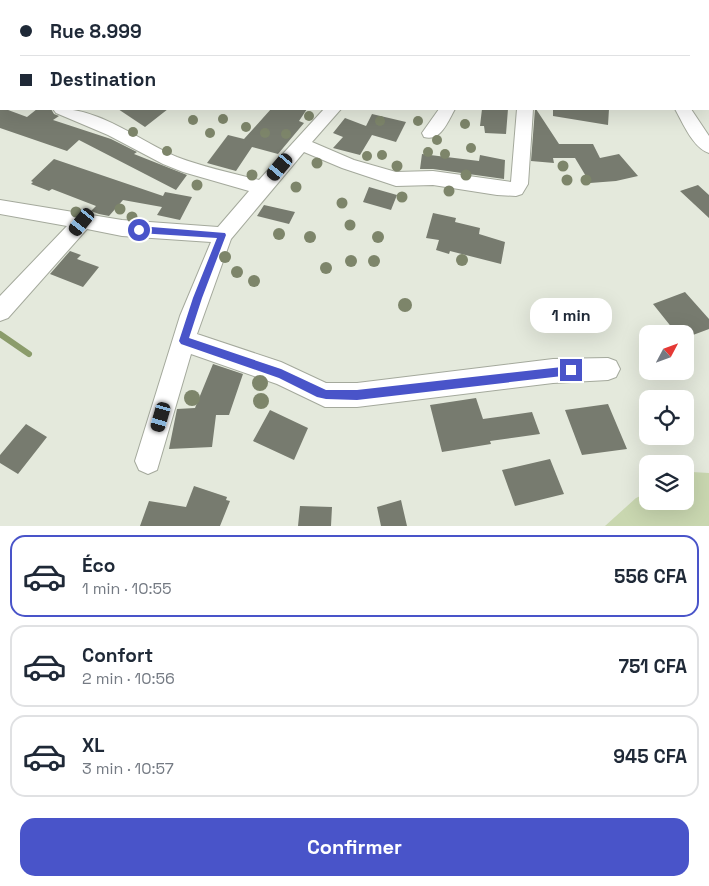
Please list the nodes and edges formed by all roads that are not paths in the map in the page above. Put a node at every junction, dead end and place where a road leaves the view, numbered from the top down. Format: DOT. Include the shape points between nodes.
graph roads {
  1 [pos="63,110"];
  2 [pos="332,110"];
  3 [pos="446,110"];
  4 [pos="525,110"];
  5 [pos="684,110"];
  6 [pos="430,133"];
  7 [pos="301,144"];
  8 [pos="709,147"];
  9 [pos="262,188"];
  10 [pos="0,207"];
  11 [pos="82,222"];
  12 [pos="222,235"];
  13 [pos="0,311"];
  14 [pos="184,341"];
  15 [pos="608,369"];
  16 [pos="148,461"];
  1 -- 9 [label="street" via="189,168"];
  2 -- 7 [label="street"];
  3 -- 6 [label="street"];
  4 -- 7 [label="street" via="516,189 439,178 396,179 348,164"];
  5 -- 8 [label="street"];
  7 -- 9 [label="street"];
  9 -- 12 [label="street"];
  10 -- 11 [label="street"];
  11 -- 12 [label="street"];
  11 -- 13 [label="street"];
  12 -- 14 [label="street"];
  14 -- 15 [label="street" via="281,374 326,395 357,395 553,371"];
  14 -- 16 [label="street"];
}
